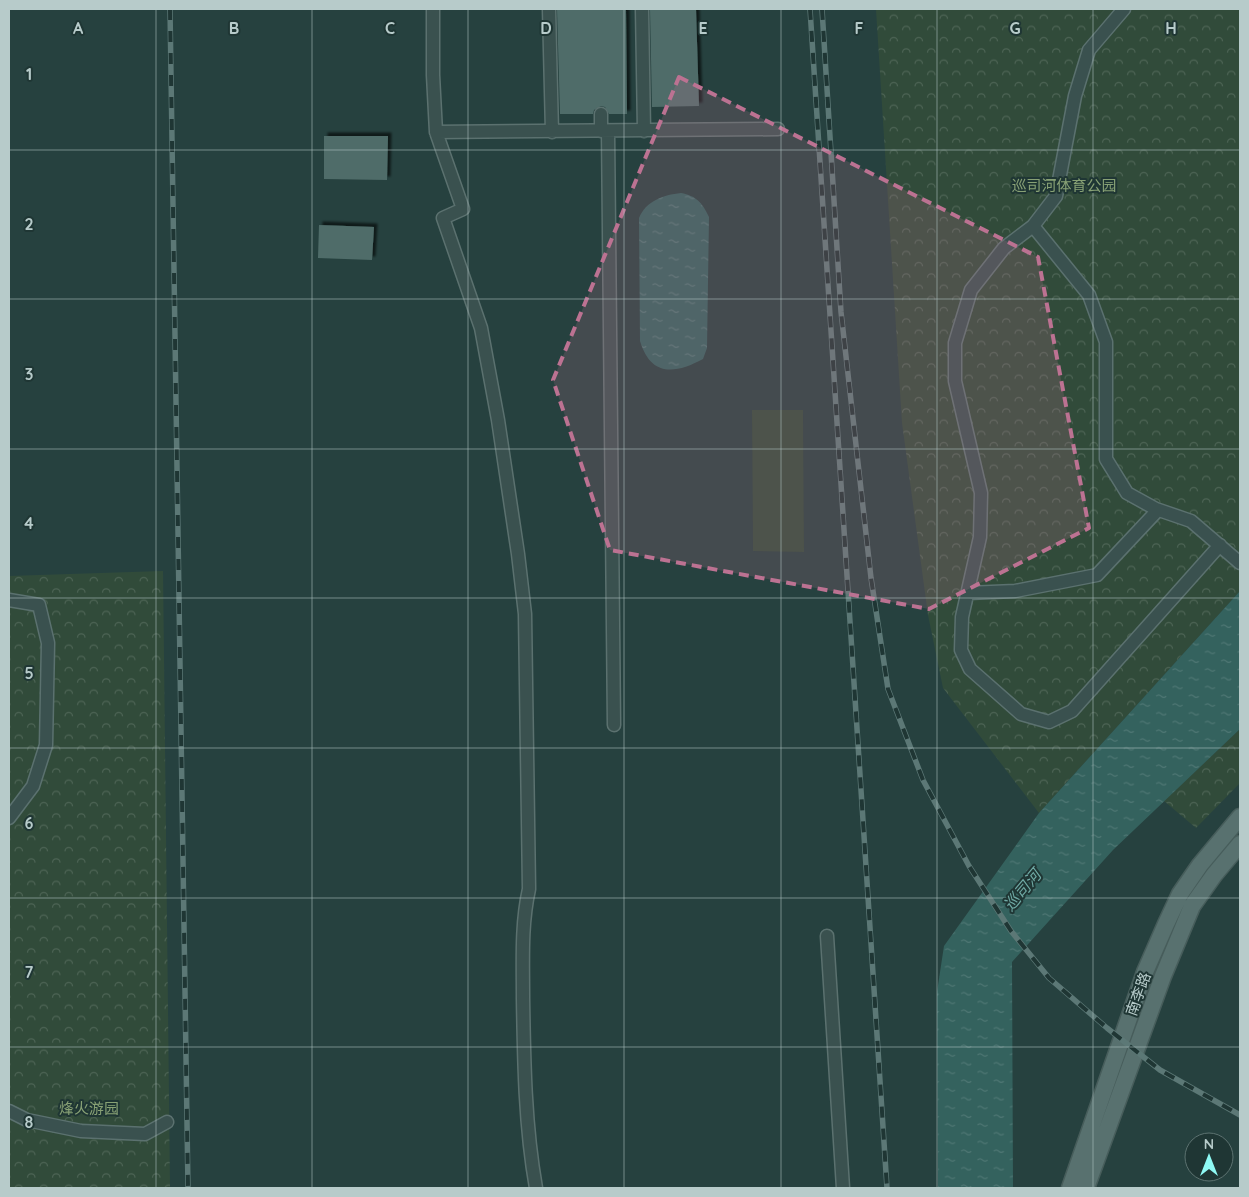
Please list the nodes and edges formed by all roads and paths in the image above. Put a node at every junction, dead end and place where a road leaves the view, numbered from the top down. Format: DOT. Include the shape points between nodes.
graph roads {
  1 [pos="433,9"];
  2 [pos="549,9"];
  3 [pos="642,9"];
  4 [pos="1124,9"];
  5 [pos="601,114"];
  6 [pos="778,129"];
  7 [pos="604,131"];
  8 [pos="644,131"];
  9 [pos="436,132"];
  10 [pos="552,132"];
  11 [pos="1033,226"];
  12 [pos="1158,510"];
  13 [pos="1220,545"];
  14 [pos="1240,563"];
  15 [pos="968,593"];
  16 [pos="9,600"];
  17 [pos="614,725"];
  18 [pos="1240,817"];
  19 [pos="9,818"];
  20 [pos="1240,844"];
  21 [pos="828,936"];
  22 [pos="9,1111"];
  23 [pos="167,1122"];
  24 [pos="536,1188"];
  25 [pos="843,1188"];
  26 [pos="1070,1188"];
  27 [pos="1086,1188"];
  1 -- 9 [label="street"];
  2 -- 10 [label="street"];
  3 -- 8 [label="street"];
  4 -- 11 [label="street" via="1089,50 1075,96 1056,196"];
  5 -- 7 [label="street"];
  6 -- 8 [label="street"];
  7 -- 8 [label="street"];
  7 -- 10 [label="street"];
  7 -- 17 [label="street"];
  9 -- 10 [label="street"];
  9 -- 24 [label="street" via="463,209 443,218 481,328 498,420 525,614 529,889 523,921 524,1067 530,1158"];
  11 -- 12 [label="street" via="1089,294 1106,342 1106,459 1126,494"];
  11 -- 15 [label="street" via="1004,248 971,290 955,343 954,381 981,493 980,537"];
  12 -- 13 [label="street" via="1191,521"];
  12 -- 15 [label="street" via="1097,575 1015,591"];
  13 -- 14 [label="street"];
  13 -- 15 [label="street" via="1072,711 1049,722 1021,714 970,669 962,650 962,617"];
  16 -- 19 [label="street" via="39,605 48,643 46,745 34,786"];
  18 -- 26 [label="main road, 南李路" via="1200,865 1180,894 1166,924 1145,972"];
  20 -- 27 [label="main road, 南李路" via="1192,906 1163,976"];
  21 -- 25 [label="street"];
  22 -- 23 [label="street" via="27,1120 81,1131 145,1134"];
}
